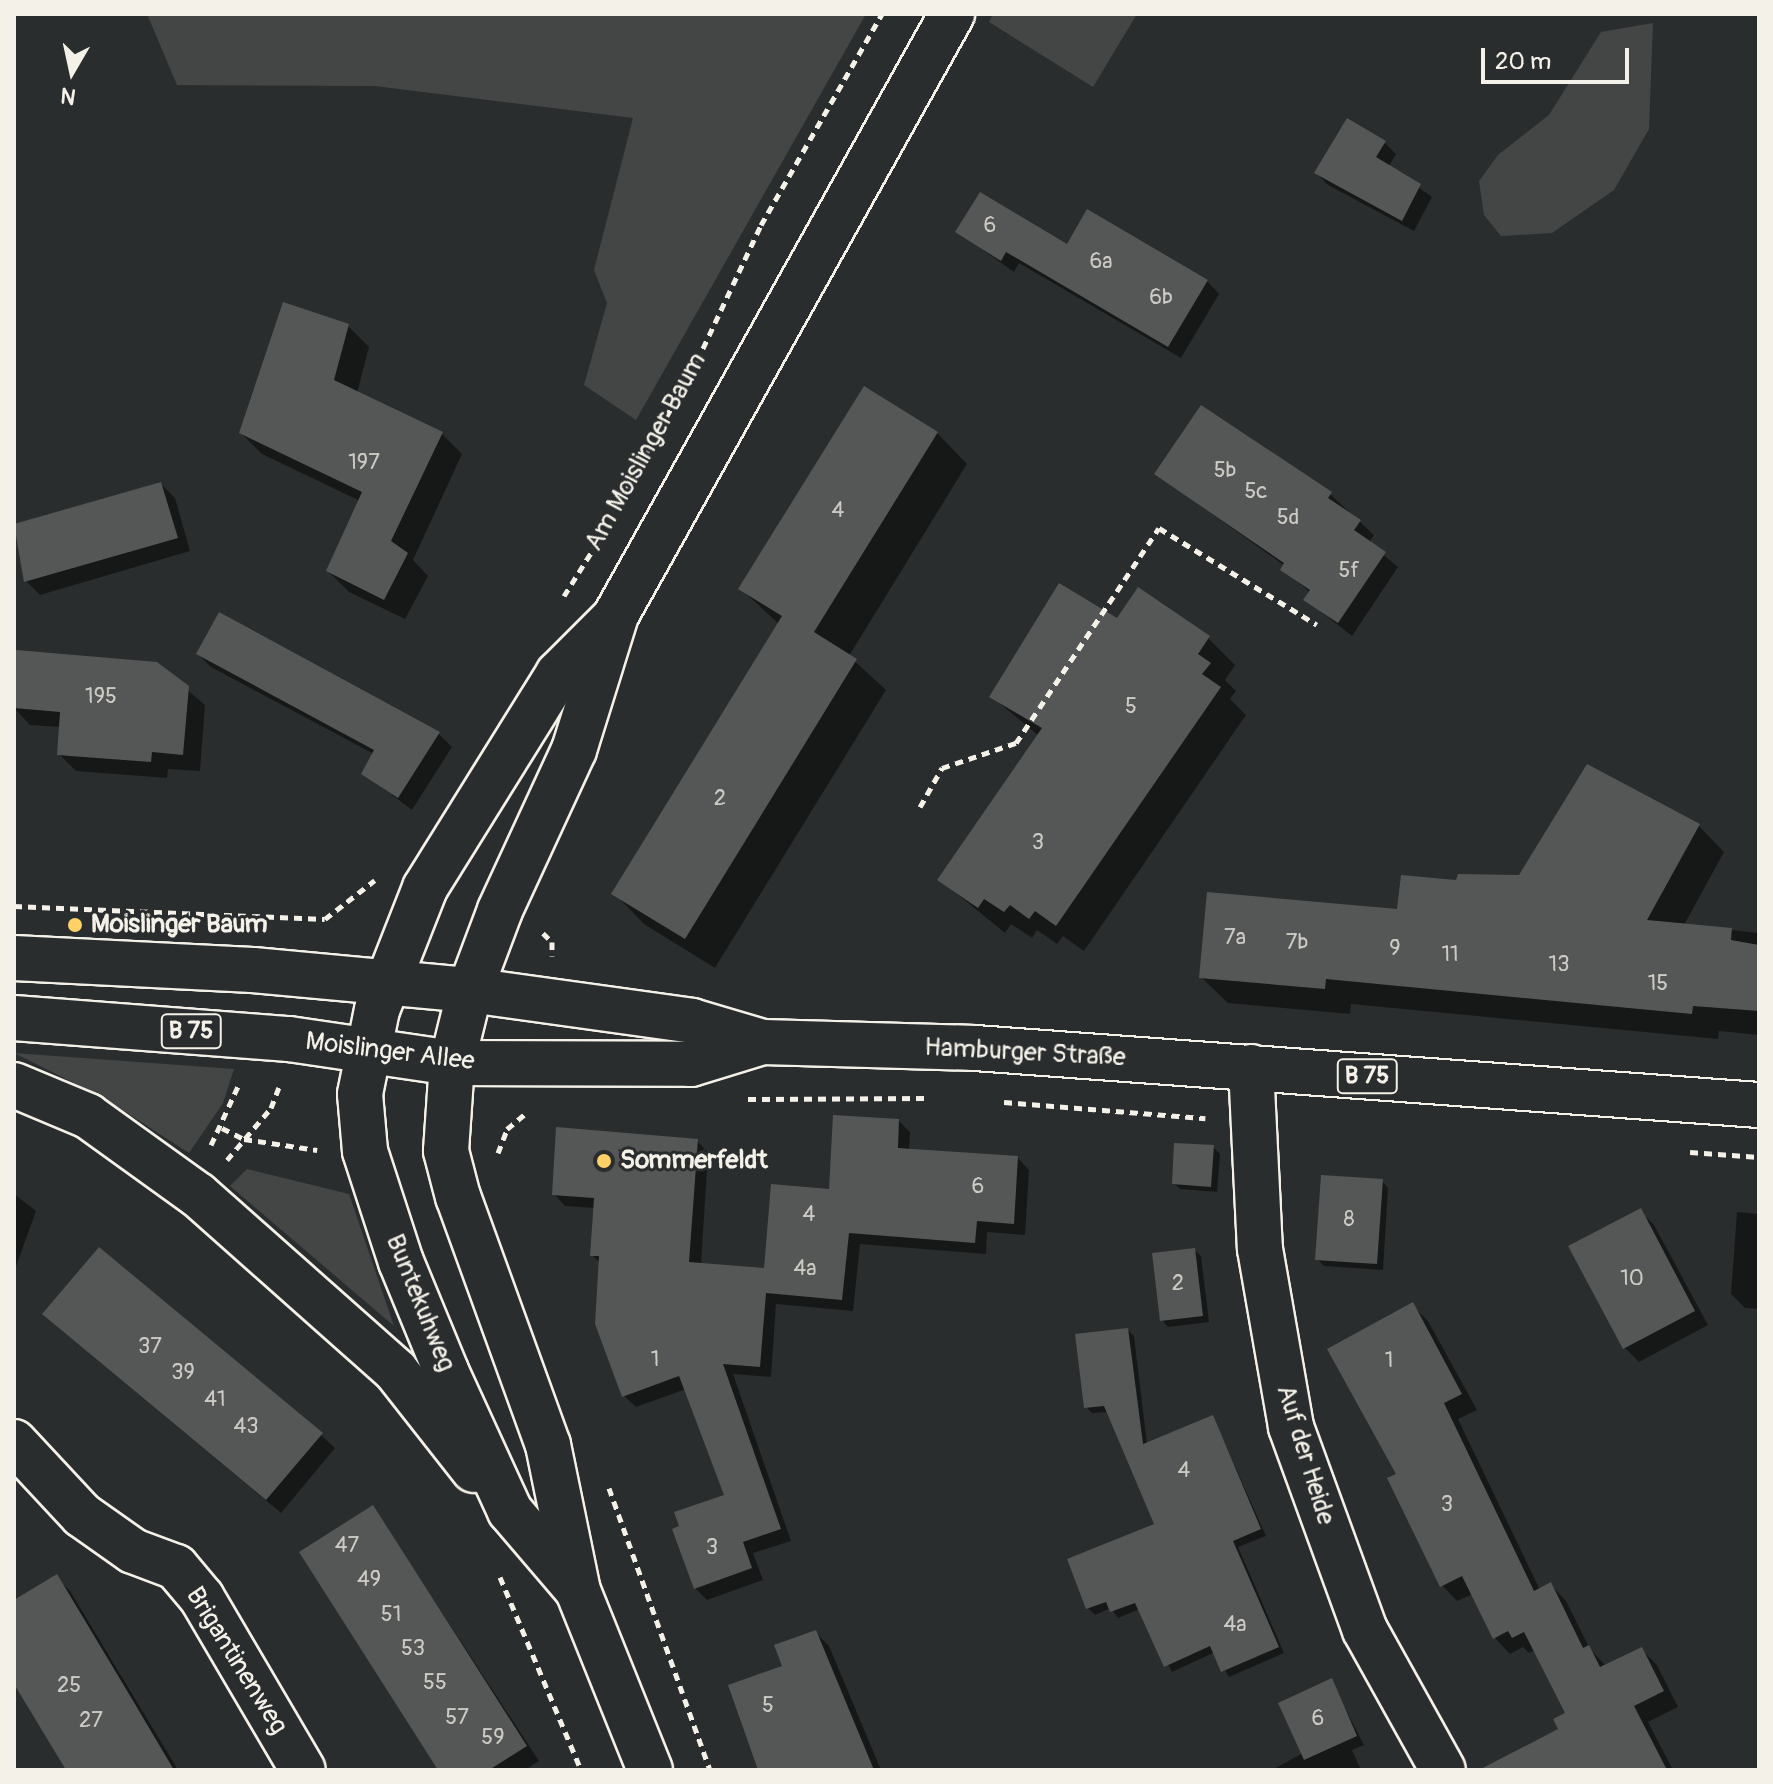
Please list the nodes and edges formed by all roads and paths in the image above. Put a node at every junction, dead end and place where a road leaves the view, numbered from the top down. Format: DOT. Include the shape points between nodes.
graph roads {
  1 [pos="882,14"];
  2 [pos="952,14"];
  3 [pos="615,510"];
  4 [pos="600,537"];
  5 [pos="561,601"];
  6 [pos="616,615"];
  7 [pos="1317,625"];
  8 [pos="920,807"];
  9 [pos="381,874"];
  10 [pos="14,906"];
  11 [pos="14,958"];
  12 [pos="387,984"];
  13 [pos="470,990"];
  14 [pos="14,1018"];
  15 [pos="763,1042"];
  16 [pos="367,1050"];
  17 [pos="452,1063"];
  18 [pos="1251,1067"];
  19 [pos="14,1085"];
  20 [pos="943,1098"];
  21 [pos="740,1099"];
  22 [pos="989,1101"];
  23 [pos="1759,1105"];
  24 [pos="1256,1119"];
  25 [pos="222,1128"];
  26 [pos="244,1139"];
  27 [pos="1680,1151"];
  28 [pos="1759,1157"];
  29 [pos="14,1442"];
  30 [pos="510,1511"];
  31 [pos="493,1566"];
  32 [pos="578,1591"];
  33 [pos="303,1770"];
  34 [pos="581,1770"];
  35 [pos="650,1770"];
  36 [pos="1443,1770"];
  1 -- 3 [label="path, Am Moislinger Baum" via="761,225 697,361"];
  2 -- 6 [label="main road, Am Moislinger Baum"];
  4 -- 5 [label="path, Am Moislinger Baum"];
  6 -- 12 [label="main road, Am Moislinger Baum" via="558,674 501,761 425,888"];
  6 -- 13 [label="main road, Am Moislinger Baum" via="574,750 500,910"];
  7 -- 8 [label="path" via="1159,528 1016,743 942,768"];
  9 -- 10 [label="path" via="356,900 325,919"];
  11 -- 12 [label="main road, Hamburger Straße / B 75"];
  12 -- 13 [label="main road, Hamburger Straße / B 75"];
  12 -- 16 [label="main road, Buntekuhweg"];
  13 -- 15 [label="main road, Hamburger Straße / B 75" via="692,1021"];
  13 -- 17 [label="main road, Am Moislinger Baum"];
  14 -- 16 [label="main road, Moislinger Allee / B 75"];
  15 -- 17 [label="main road, Moislinger Allee / B 75" via="691,1064"];
  15 -- 18 [label="main road, Hamburger Straße / B 75" via="975,1048"];
  16 -- 17 [label="main road, Moislinger Allee / B 75"];
  16 -- 30 [label="main road, Buntekuhweg" via="360,1094 365,1151 401,1262"];
  17 -- 32 [label="main road, Buntekuhweg" via="446,1151 548,1445"];
  18 -- 23 [label="main road, Hamburger Straße / B 75"];
  18 -- 24 [label="main road, Auf der Heide"];
  19 -- 30 [label="main road" via="88,1116 198,1195 295,1276 396,1371"];
  20 -- 21 [label="path"];
  22 -- 24 [label="path"];
  24 -- 36 [label="main road, Auf der Heide" via="1260,1249 1291,1427 1365,1630"];
  25 -- 26 [label="path"];
  27 -- 28 [label="path"];
  29 -- 33 [label="main road, Brigantinenweg" via="82,1515 133,1551 176,1567 202,1598"];
  30 -- 32 [label="main road, Buntekuhweg"];
  31 -- 34 [label="path"];
  32 -- 35 [label="main road, Buntekuhweg"];
}
